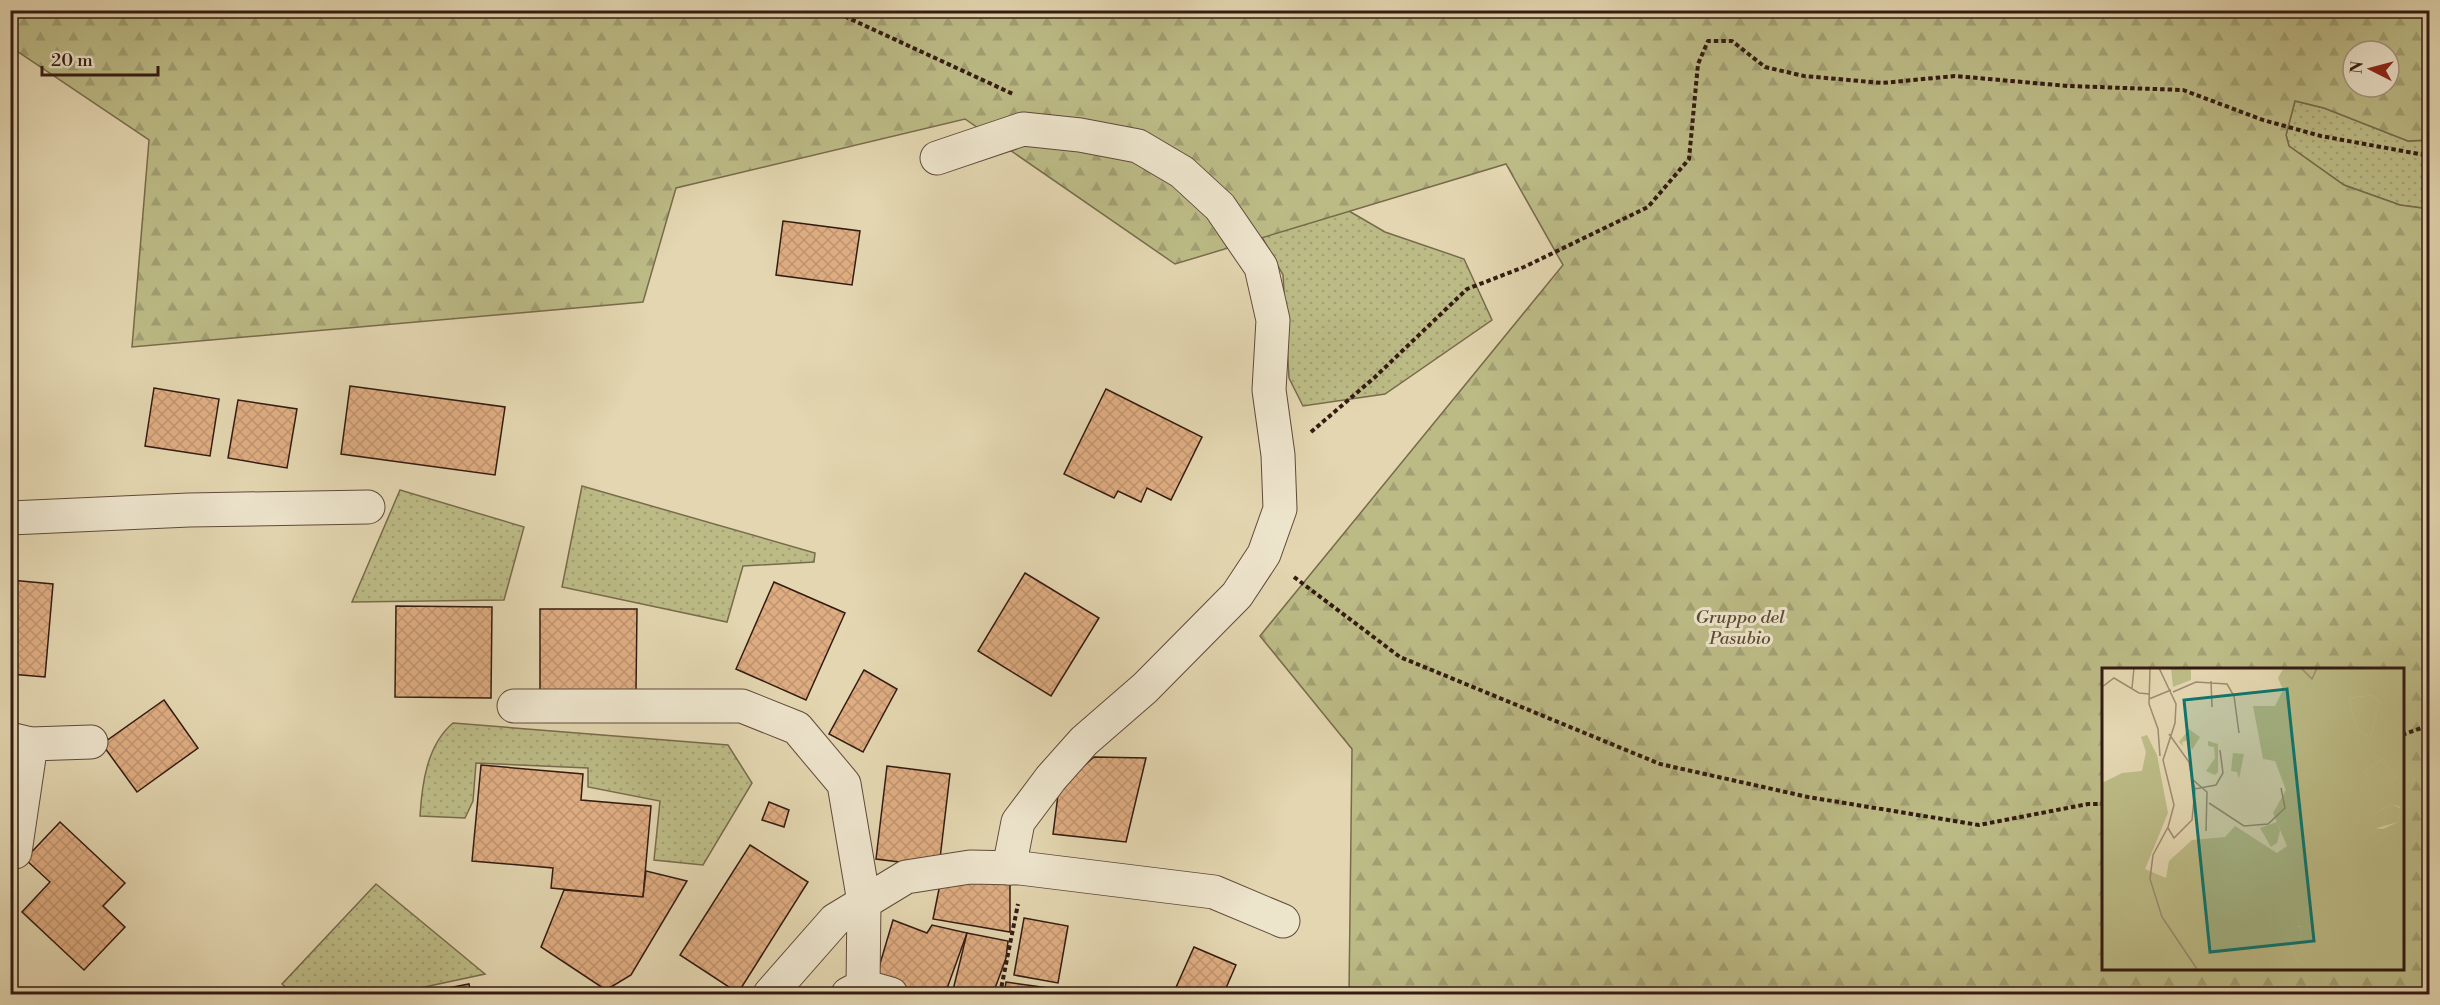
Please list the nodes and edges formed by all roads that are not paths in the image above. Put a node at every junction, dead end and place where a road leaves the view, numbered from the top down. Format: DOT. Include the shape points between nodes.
graph roads {
  1 [pos="937,158"];
  2 [pos="368,507"];
  3 [pos="10,519"];
  4 [pos="514,706"];
  5 [pos="21,741"];
  6 [pos="91,742"];
  7 [pos="15,852"];
  8 [pos="1009,868"];
  9 [pos="864,902"];
  10 [pos="1283,921"];
  11 [pos="867,992"];
  12 [pos="770,994"];
  1 -- 8 [label="street" via="1023,129 1138,146 1182,172 1220,207 1261,267 1273,320 1269,390 1280,509 1264,554 1237,595 1145,688 1084,741 1051,778 1018,822"];
  2 -- 3 [label="street"];
  4 -- 9 [label="street" via="742,706 797,728 844,784"];
  5 -- 6 [label="street"];
  5 -- 7 [label="street"];
  8 -- 9 [label="street" via="970,867 906,877"];
  8 -- 10 [label="street" via="1214,892"];
  9 -- 11 [label="street"];
  9 -- 12 [label="street" via="835,920"];
}
